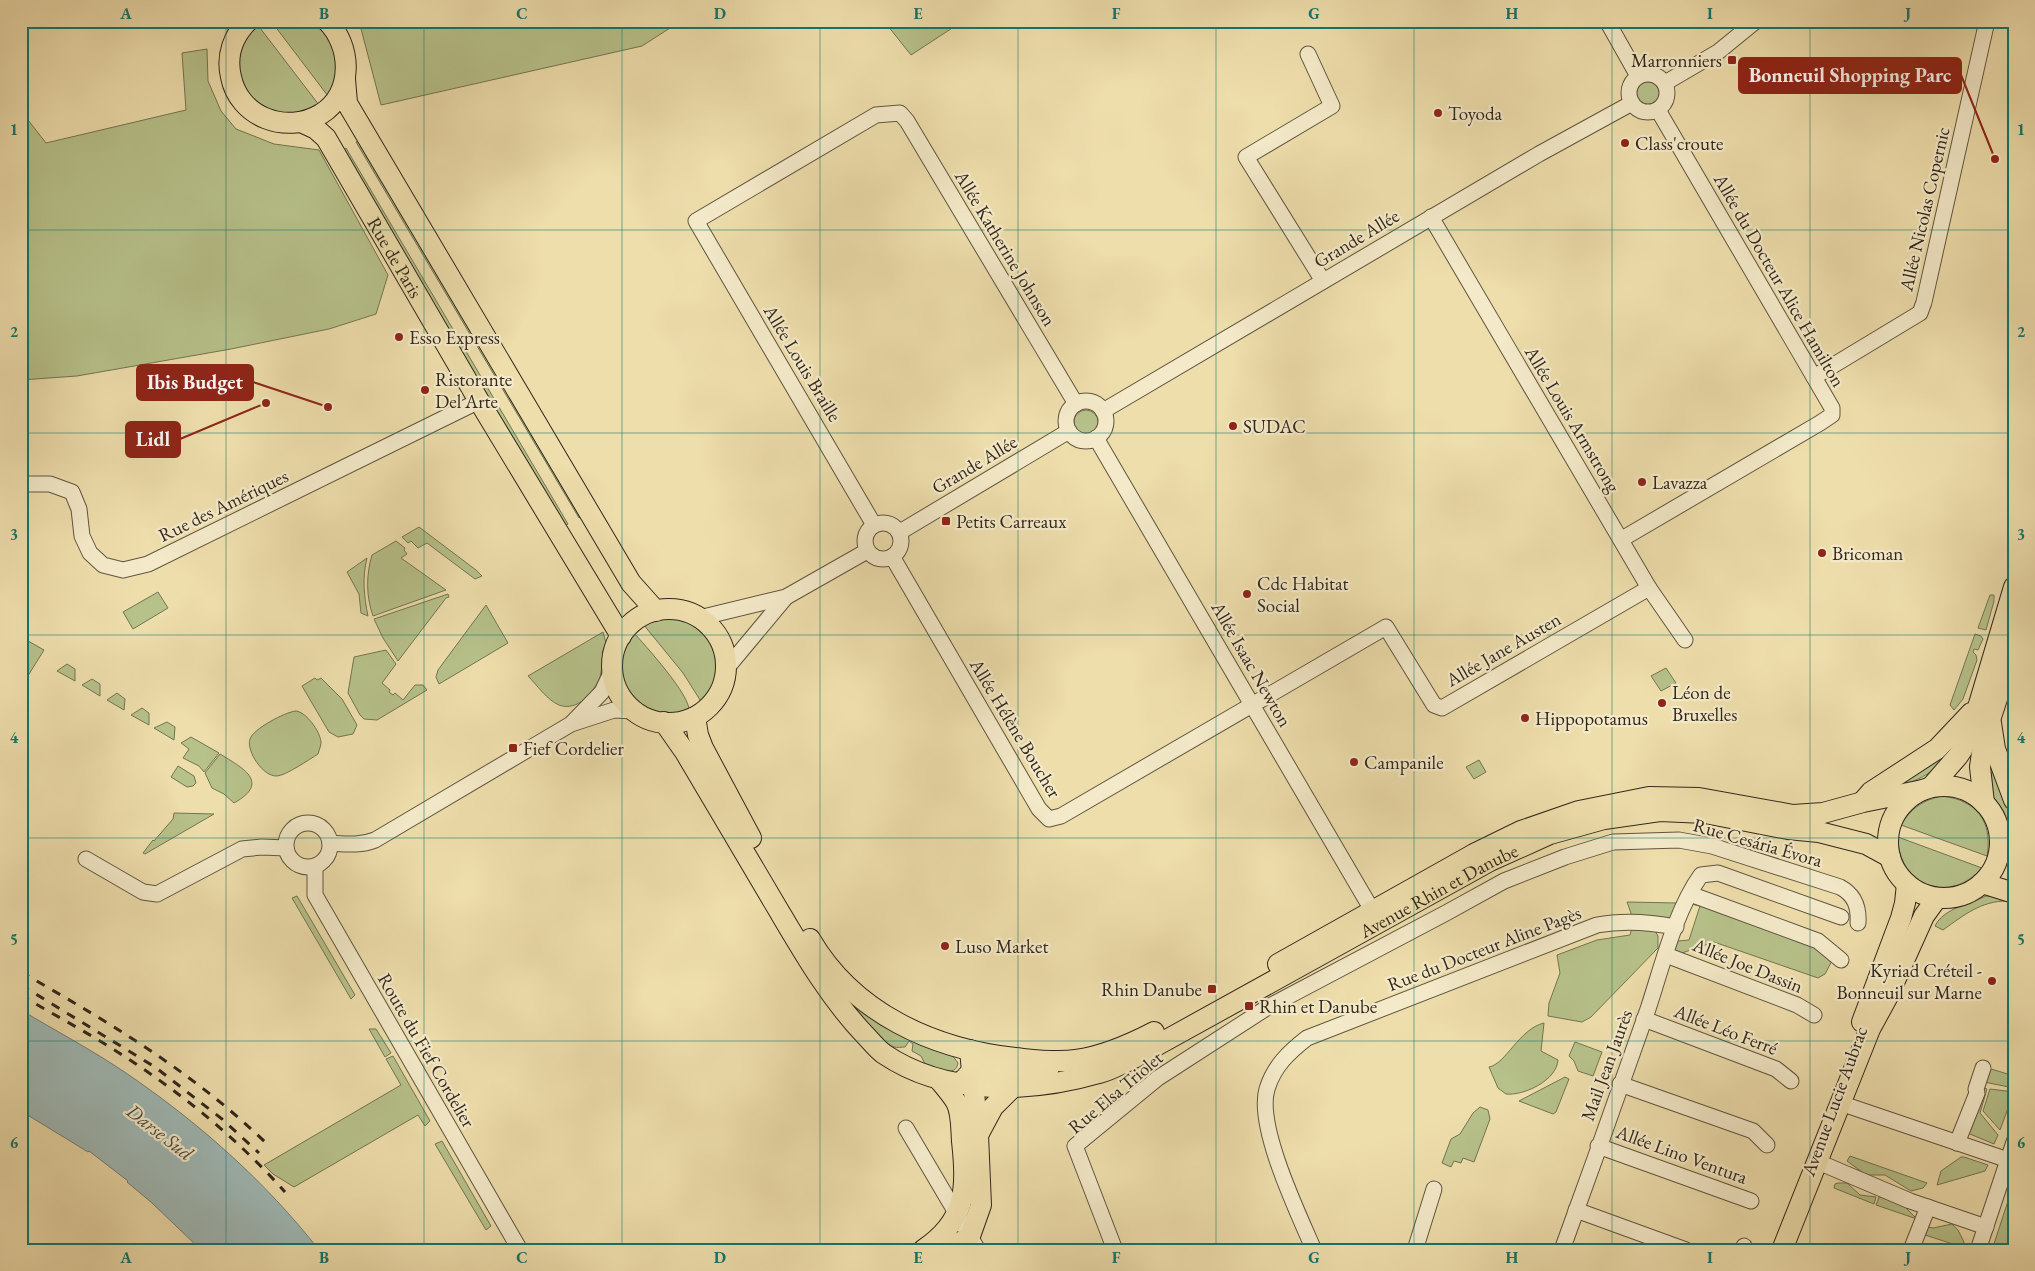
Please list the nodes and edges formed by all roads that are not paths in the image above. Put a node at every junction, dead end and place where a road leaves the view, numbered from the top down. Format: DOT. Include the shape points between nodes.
graph roads {
  1 [pos="327,21"];
  2 [pos="1607,21"];
  3 [pos="1756,21"];
  4 [pos="1988,21"];
  5 [pos="236,26"];
  6 [pos="1308,54"];
  7 [pos="1638,76"];
  8 [pos="345,79"];
  9 [pos="1665,83"];
  10 [pos="1632,103"];
  11 [pos="1658,110"];
  12 [pos="900,113"];
  13 [pos="301,122"];
  14 [pos="1431,217"];
  15 [pos="1323,281"];
  16 [pos="1814,377"];
  17 [pos="479,402"];
  18 [pos="1076,404"];
  19 [pos="1103,411"];
  20 [pos="1069,431"];
  21 [pos="1096,438"];
  22 [pos="21,484"];
  23 [pos="874,525"];
  24 [pos="900,532"];
  25 [pos="1622,539"];
  26 [pos="867,551"];
  27 [pos="893,558"];
  28 [pos="2014,587"];
  29 [pos="1649,588"];
  30 [pos="786,597"];
  31 [pos="656,611"];
  32 [pos="699,618"];
  33 [pos="621,636"];
  34 [pos="1686,640"];
  35 [pos="2014,646"];
  36 [pos="726,668"];
  37 [pos="612,671"];
  38 [pos="1252,704"];
  39 [pos="1979,704"];
  40 [pos="634,711"];
  41 [pos="695,717"];
  42 [pos="1990,721"];
  43 [pos="664,722"];
  44 [pos="571,724"];
  45 [pos="1932,784"];
  46 [pos="2014,800"];
  47 [pos="1863,802"];
  48 [pos="1984,803"];
  49 [pos="330,843"];
  50 [pos="2007,845"];
  51 [pos="286,848"];
  52 [pos="1890,857"];
  53 [pos="86,859"];
  54 [pos="315,866"];
  55 [pos="1982,883"];
  56 [pos="1907,884"];
  57 [pos="1690,894"];
  58 [pos="2014,894"];
  59 [pos="1937,898"];
  60 [pos="1372,910"];
  61 [pos="1841,918"];
  62 [pos="1858,923"];
  63 [pos="1676,927"];
  64 [pos="1666,955"];
  65 [pos="1841,960"];
  66 [pos="1268,1007"];
  67 [pos="1814,1016"];
  68 [pos="1644,1019"];
  69 [pos="970,1050"];
  70 [pos="1075,1060"];
  71 [pos="1983,1068"];
  72 [pos="940,1080"];
  73 [pos="968,1080"];
  74 [pos="1791,1080"];
  75 [pos="1620,1084"];
  76 [pos="1012,1088"];
  77 [pos="1840,1102"];
  78 [pos="956,1103"];
  79 [pos="906,1128"];
  80 [pos="978,1135"];
  81 [pos="2014,1142"];
  82 [pos="1957,1143"];
  83 [pos="1768,1145"];
  84 [pos="1598,1146"];
  85 [pos="2011,1161"];
  86 [pos="1823,1164"];
  87 [pos="1434,1189"];
  88 [pos="1751,1201"];
  89 [pos="1799,1204"];
  90 [pos="1928,1207"];
  91 [pos="1576,1210"];
  92 [pos="957,1216"];
  93 [pos="1986,1227"];
  94 [pos="974,1243"];
  95 [pos="520,1250"];
  96 [pos="924,1250"];
  97 [pos="949,1250"];
  98 [pos="1115,1250"];
  99 [pos="1314,1250"];
  100 [pos="1415,1250"];
  101 [pos="1562,1250"];
  102 [pos="1686,1250"];
  103 [pos="1782,1250"];
  104 [pos="1911,1250"];
  105 [pos="1978,1250"];
  1 -- 8 [label="main road, Rue de Paris" via="344,48"];
  2 -- 7 [label="street"];
  3 -- 9 [label="street" via="1718,52"];
  4 -- 16 [label="street, Allée Nicolas Copernic" via="1920,312"];
  5 -- 13 [label="main road" via="229,68 241,100 268,120"];
  6 -- 15 [label="street" via="1332,106 1246,157"];
  7 -- 9 [label="street" via="1653,74"];
  7 -- 10 [label="street" via="1630,88"];
  8 -- 13 [label="main road" via="328,108"];
  8 -- 31 [label="main road, Rue de Paris" via="347,103 631,583"];
  9 -- 11 [label="street" via="1667,98"];
  10 -- 11 [label="street" via="1644,112"];
  10 -- 14 [label="street, Grande Allée"];
  11 -- 16 [label="street, Allée du Docteur Alice Hamilton"];
  12 -- 18 [label="street, Allée Katherine Johnson"];
  12 -- 23 [label="street, Allée Louis Braille" via="876,116 696,221"];
  13 -- 17 [label="main road, Rue de Paris" via="316,128 326,138"];
  14 -- 15 [label="street, Grande Allée"];
  14 -- 25 [label="street, Allée Louis Armstrong"];
  15 -- 19 [label="street, Grande Allée"];
  16 -- 25 [label="street, Allée du Docteur Alice Hamilton" via="1832,408 1832,415"];
  17 -- 22 [label="street, Rue des Amériques" via="148,564 123,570 103,565 90,554 82,536 79,509 72,492 50,484"];
  17 -- 33 [label="main road, Rue de Paris"];
  18 -- 19 [label="street" via="1091,402"];
  18 -- 20 [label="street" via="1067,416"];
  19 -- 21 [label="street" via="1105,426"];
  20 -- 21 [label="street" via="1081,440"];
  20 -- 24 [label="street, Grande Allée"];
  21 -- 38 [label="street, Allée Isaac Newton"];
  23 -- 24 [label="street" via="888,524"];
  23 -- 26 [label="street" via="865,537"];
  24 -- 27 [label="street" via="902,546"];
  25 -- 29 [label="street, Allée Louis Armstrong"];
  26 -- 27 [label="street" via="879,560"];
  26 -- 30 [label="street"];
  27 -- 38 [label="street, Allée Hélène Boucher" via="1039,808 1049,819 1061,816"];
  28 -- 39 [label="main road"];
  29 -- 34 [label="street, Allée Louis Armstrong"];
  29 -- 38 [label="street, Allée Jane Austen" via="1442,708 1434,705 1386,626"];
  30 -- 32 [label="street"];
  30 -- 36 [label="street"];
  31 -- 32 [label="main road" via="673,609"];
  31 -- 33 [label="main road" via="634,622"];
  32 -- 36 [label="main road" via="714,631 724,652"];
  33 -- 37 [label="main road" via="614,650"];
  35 -- 42 [label="main road"];
  36 -- 41 [label="main road" via="721,691 713,704"];
  37 -- 40 [label="main road" via="615,685"];
  37 -- 44 [label="street" via="602,692"];
  38 -- 60 [label="street, Allée Isaac Newton"];
  39 -- 45 [label="main road" via="1958,756"];
  39 -- 47 [label="main road" via="1937,749 1871,792"];
  40 -- 43 [label="main road"];
  40 -- 44 [label="street" via="614,710"];
  41 -- 43 [label="main road"];
  41 -- 69 [label="main road" via="701,744 745,827 816,949 840,980 872,1008 896,1023 929,1039"];
  42 -- 46 [label="main road"];
  42 -- 48 [label="main road" via="1980,760"];
  43 -- 72 [label="main road" via="825,987 883,1054"];
  44 -- 49 [label="street" via="375,840 353,845"];
  45 -- 47 [label="main road, Avenue Rhin et Danube"];
  45 -- 48 [label="main road" via="1962,789"];
  45 -- 52 [label="main road" via="1911,796 1892,820 1888,837"];
  47 -- 60 [label="main road, Avenue Rhin et Danube" via="1822,813 1793,816 1699,798 1649,797 1579,812 1521,831"];
  48 -- 50 [label="main road" via="1993,814"];
  49 -- 51 [label="street" via="325,830 306,822 288,833"];
  49 -- 54 [label="street" via="327,857"];
  50 -- 55 [label="main road"];
  51 -- 53 [label="street" via="262,846 242,849 157,894 143,892"];
  51 -- 54 [label="street" via="292,861 299,866"];
  52 -- 56 [label="main road"];
  52 -- 76 [label="main road, Avenue Rhin et Danube" via="1866,844 1836,836 1705,813 1660,811 1604,819 1550,834 1490,861 1134,1058 1101,1073 1060,1083"];
  54 -- 95 [label="street, Route du Fief Cordelier" via="314,895"];
  55 -- 58 [label="main road"];
  55 -- 59 [label="main road" via="1953,898"];
  56 -- 59 [label="main road"];
  56 -- 89 [label="main road, Avenue Lucie Aubrac" via="1898,926 1818,1139"];
  57 -- 61 [label="street, Mail Jean Jaurès" via="1701,875 1718,873"];
  57 -- 63 [label="street, Mail Jean Jaurès"];
  57 -- 65 [label="street" via="1818,941"];
  59 -- 77 [label="main road, Avenue Lucie Aubrac" via="1924,916 1870,1029"];
  60 -- 70 [label="main road, Avenue Rhin et Danube" via="1131,1044"];
  62 -- 66 [label="street, Rue Cesária Évora" via="1856,903 1851,894 1840,887 1712,846 1679,840 1613,842 1504,881"];
  63 -- 64 [label="street, Mail Jean Jaurès"];
  63 -- 99 [label="street, Rue du Docteur Aline Pagès" via="1633,922 1597,925 1307,1038 1284,1056 1267,1089 1268,1133"];
  64 -- 67 [label="street, Allée Joe Dassin" via="1797,1005"];
  64 -- 68 [label="street, Mail Jean Jaurès"];
  66 -- 98 [label="street, Rue Elsa Triolet" via="1158,1078 1076,1146"];
  68 -- 74 [label="street, Allée Léo Ferré" via="1776,1069"];
  68 -- 75 [label="street, Mail Jean Jaurès"];
  69 -- 70 [label="main road" via="1037,1060"];
  69 -- 73 [label="main road"];
  70 -- 73 [label="main road" via="1045,1072 983,1069"];
  71 -- 82 [label="street" via="1977,1093"];
  72 -- 73 [label="main road"];
  72 -- 78 [label="main road"];
  73 -- 76 [label="main road, Avenue Rhin et Danube"];
  73 -- 78 [label="main road"];
  73 -- 80 [label="main road"];
  75 -- 83 [label="street" via="1753,1132"];
  75 -- 84 [label="street, Mail Jean Jaurès"];
  76 -- 80 [label="main road" via="993,1107"];
  77 -- 82 [label="street"];
  77 -- 89 [label="main road, Avenue Lucie Aubrac"];
  78 -- 92 [label="main road" via="965,1174"];
  79 -- 92 [label="street"];
  80 -- 94 [label="main road" via="981,1205"];
  81 -- 85 [label="street"];
  82 -- 85 [label="street"];
  84 -- 88 [label="street, Allée Lino Ventura"];
  84 -- 91 [label="street, Mail Jean Jaurès"];
  85 -- 93 [label="street"];
  86 -- 90 [label="street"];
  87 -- 100 [label="street"];
  89 -- 103 [label="main road, Avenue Lucie Aubrac"];
  90 -- 93 [label="street"];
  90 -- 104 [label="street"];
  91 -- 101 [label="street, Mail Jean Jaurès"];
  91 -- 102 [label="street"];
  92 -- 94 [label="street"];
  92 -- 96 [label="main road" via="946,1232"];
  93 -- 105 [label="street"];
  94 -- 97 [label="main road"];
}
